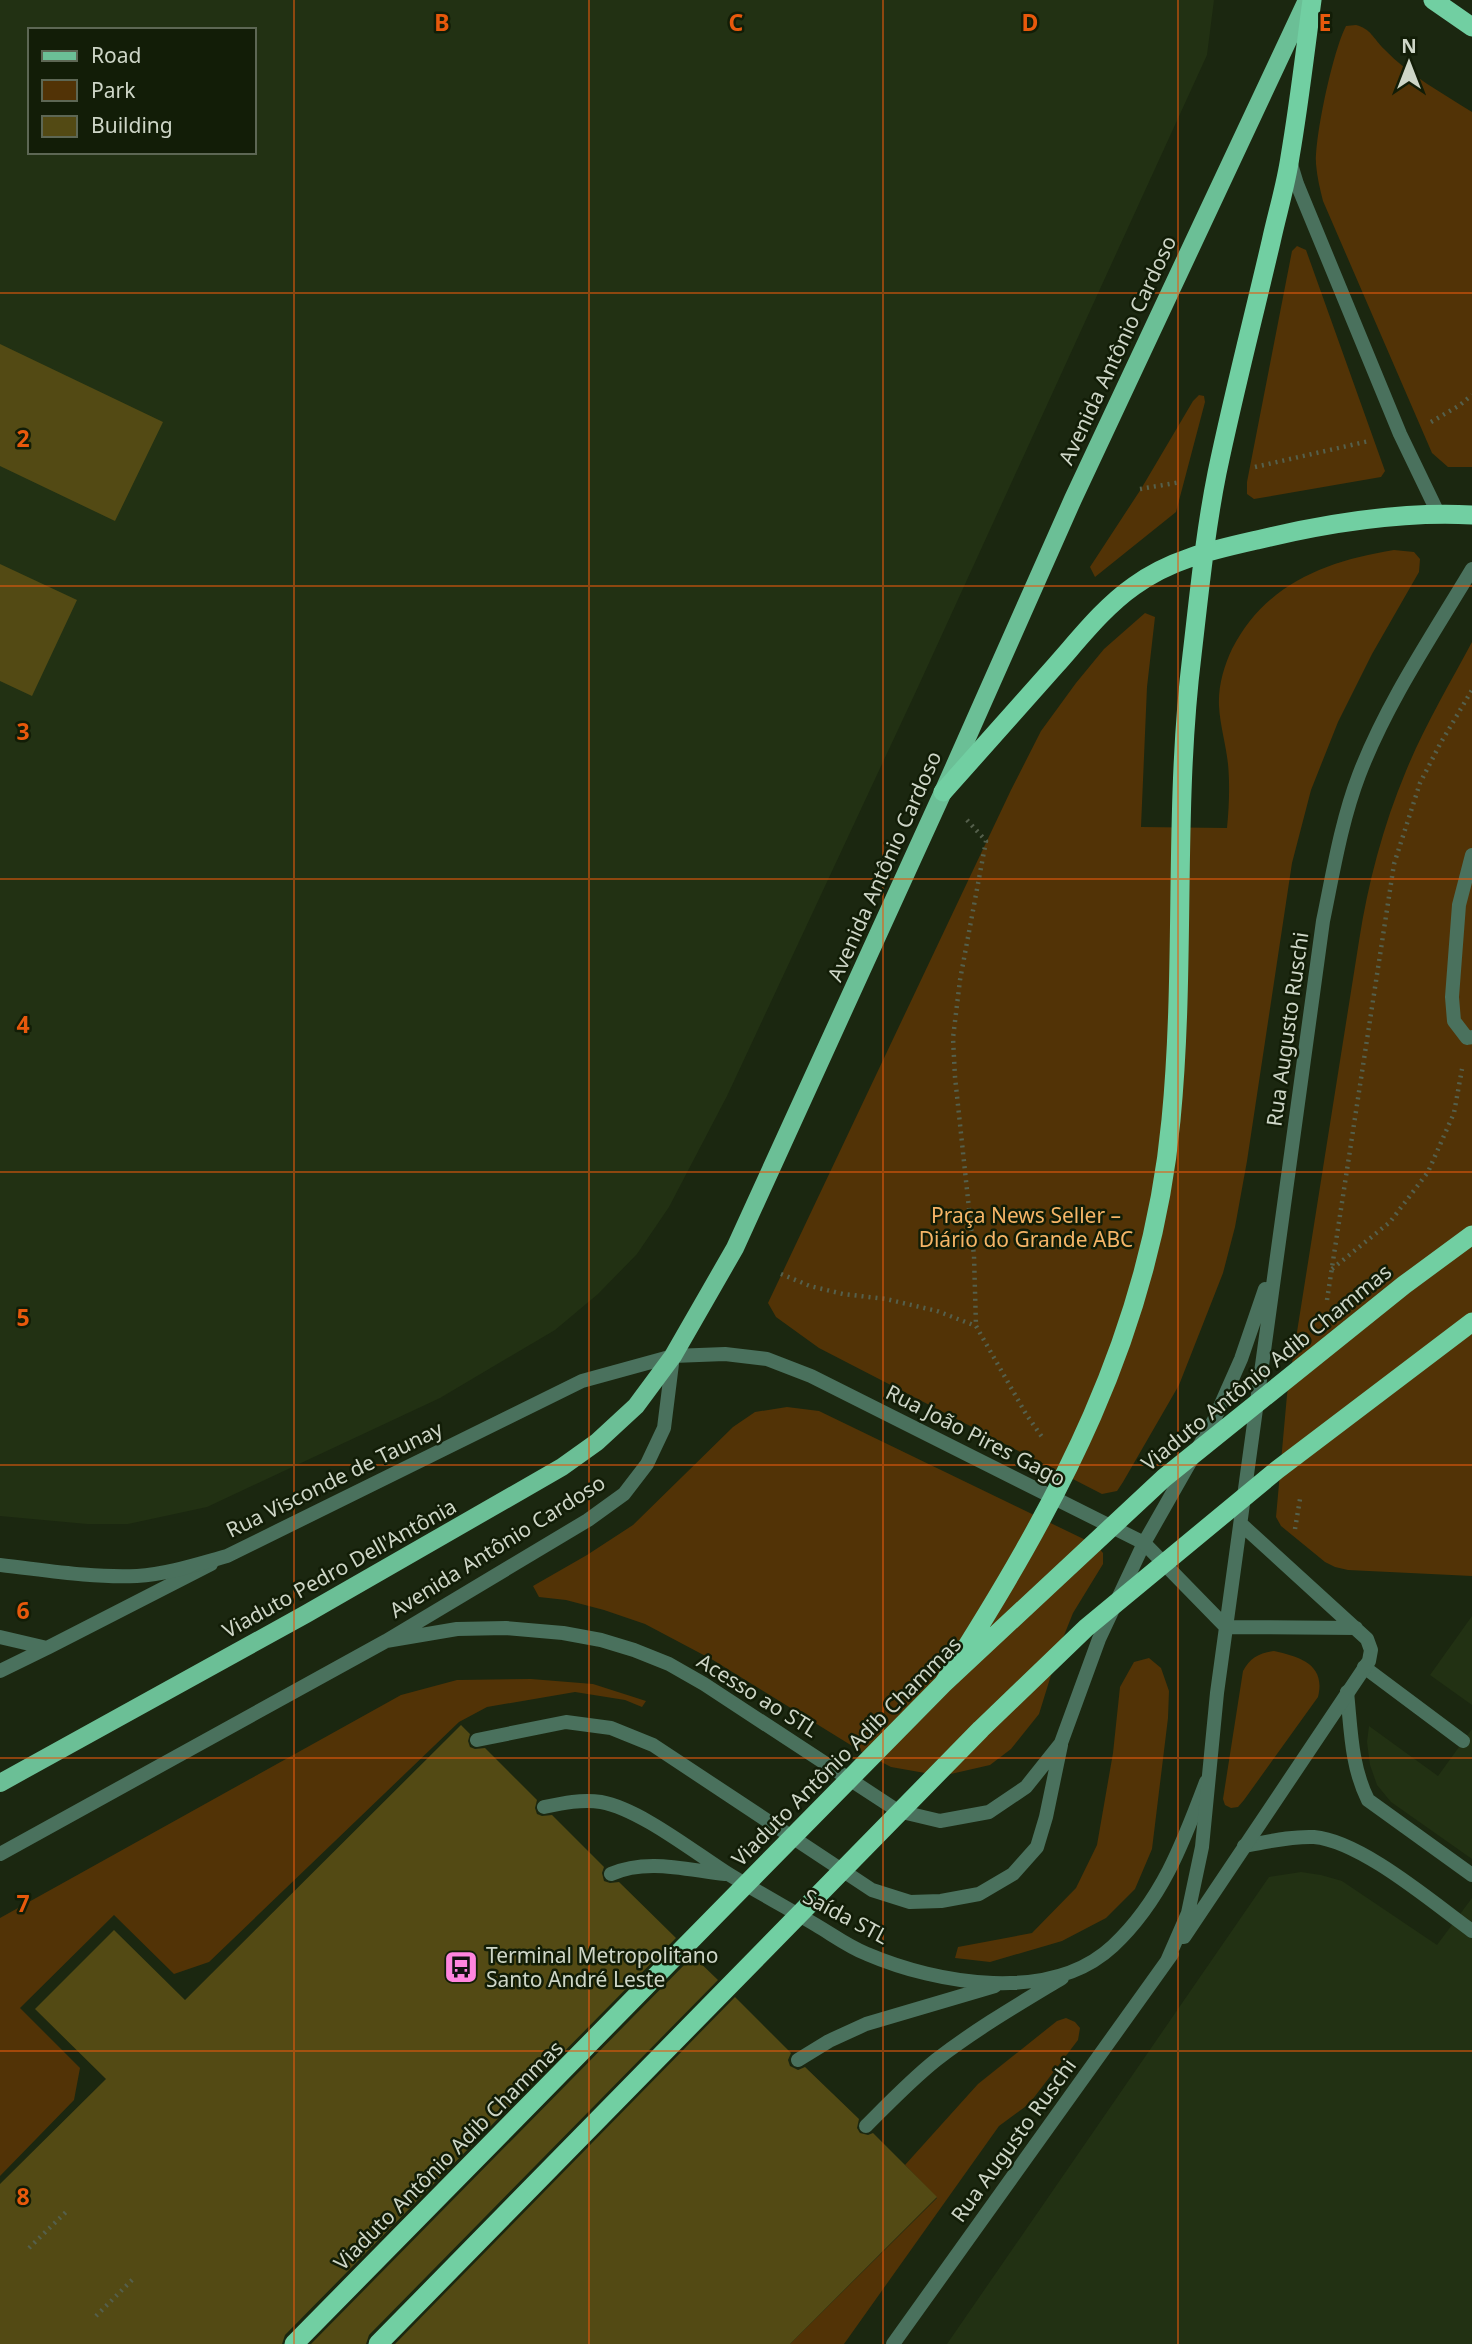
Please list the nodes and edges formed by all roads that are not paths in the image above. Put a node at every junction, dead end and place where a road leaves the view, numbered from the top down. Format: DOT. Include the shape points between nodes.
graph roads {
  1 [pos="1309,0"];
  2 [pos="1433,0"];
  3 [pos="1472,27"];
  4 [pos="1290,160"];
  5 [pos="1438,513"];
  6 [pos="1472,515"];
  7 [pos="1206,551"];
  8 [pos="1472,569"];
  9 [pos="943,792"];
  10 [pos="1472,855"];
  11 [pos="1469,1038"];
  12 [pos="1472,1235"];
  13 [pos="1276,1259"];
  14 [pos="1472,1322"];
  15 [pos="673,1356"];
  16 [pos="1241,1524"];
  17 [pos="1144,1542"];
  18 [pos="227,1556"];
  19 [pos="0,1565"];
  20 [pos="1226,1627"];
  21 [pos="1356,1628"];
  22 [pos="0,1637"];
  23 [pos="386,1642"];
  24 [pos="47,1648"];
  25 [pos="1364,1667"];
  26 [pos="0,1671"];
  27 [pos="943,1684"];
  28 [pos="1347,1692"];
  29 [pos="477,1740"];
  30 [pos="1463,1741"];
  31 [pos="1061,1743"];
  32 [pos="1209,1773"];
  33 [pos="0,1783"];
  34 [pos="544,1807"];
  35 [pos="1244,1846"];
  36 [pos="0,1854"];
  37 [pos="611,1874"];
  38 [pos="730,1875"];
  39 [pos="1472,1875"];
  40 [pos="1472,1931"];
  41 [pos="1167,1961"];
  42 [pos="1079,1969"];
  43 [pos="1000,1984"];
  44 [pos="798,2060"];
  45 [pos="866,2126"];
  46 [pos="294,2344"];
  47 [pos="378,2344"];
  48 [pos="893,2344"];
  1 -- 4 [label="highway"];
  1 -- 9 [label="main road, Avenida Antônio Cardoso" via="1073,499"];
  2 -- 3 [label="highway"];
  4 -- 5 [label="street" via="1400,434"];
  4 -- 7 [label="highway" via="1217,476"];
  5 -- 6 [label="highway"];
  5 -- 7 [label="highway" via="1364,519"];
  7 -- 9 [label="highway" via="1167,565 1132,587"];
  7 -- 27 [label="highway" via="1191,660 1184,764 1171,1121 1146,1265 1114,1366 1059,1488 1022,1558"];
  8 -- 13 [label="street, Rua Augusto Ruschi" via="1379,728 1348,808 1323,921"];
  9 -- 15 [label="main road, Avenida Antônio Cardoso" via="735,1248"];
  10 -- 11 [label="street" via="1459,905 1452,997 1454,1021"];
  12 -- 27 [label="highway, Viaduto Antônio Adib Chammas" via="1164,1478"];
  13 -- 16 [label="street, Rua Augusto Ruschi"];
  13 -- 17 [label="street, Acesso ao STL" via="1214,1420"];
  14 -- 47 [label="highway" via="1277,1470 1086,1628 981,1729"];
  15 -- 17 [label="street, Rua João Pires Gago" via="725,1354 767,1359 811,1376"];
  15 -- 18 [label="street, Rua Visconde de Taunay" via="582,1381"];
  15 -- 23 [label="street, Avenida Antônio Cardoso" via="664,1428 647,1464 624,1494"];
  15 -- 33 [label="main road, Viaduto Pedro Dell'Antônia" via="636,1406 562,1467"];
  16 -- 20 [label="street, Rua Augusto Ruschi"];
  16 -- 21 [label="street"];
  17 -- 20 [label="street, Rua João Pires Gago"];
  17 -- 31 [label="street, Acesso ao STL" via="1099,1639"];
  18 -- 19 [label="street, Rua Visconde de Taunay" via="137,1576"];
  18 -- 24 [label="street"];
  20 -- 21 [label="street"];
  20 -- 32 [label="street, Rua Augusto Ruschi"];
  21 -- 25 [label="street" via="1371,1650"];
  22 -- 24 [label="street"];
  23 -- 31 [label="street, Acesso ao STL" via="457,1629 506,1628 563,1633 634,1650 705,1684 898,1811 940,1821 989,1812 1026,1787"];
  23 -- 36 [label="street"];
  24 -- 26 [label="street"];
  25 -- 28 [label="street, Rua Augusto Ruschi"];
  25 -- 30 [label="street"];
  27 -- 46 [label="highway, Viaduto Antônio Adib Chammas"];
  28 -- 35 [label="street, Rua Augusto Ruschi"];
  28 -- 39 [label="street" via="1353,1761 1368,1800"];
  29 -- 31 [label="street" via="566,1723 611,1728 653,1745 872,1890 910,1902 979,1894 1013,1874 1037,1847"];
  32 -- 41 [label="street, Rua Augusto Ruschi" via="1196,1881"];
  32 -- 42 [label="street, Saída STL" via="1178,1855 1161,1886 1111,1948"];
  34 -- 38 [label="street, Saída STL" via="572,1801 601,1802 628,1810"];
  35 -- 40 [label="street" via="1297,1837 1334,1841 1364,1855"];
  35 -- 41 [label="street, Rua Augusto Ruschi"];
  37 -- 38 [label="street" via="646,1865"];
  38 -- 43 [label="street, Saída STL" via="865,1954 920,1974"];
  41 -- 48 [label="street, Rua Augusto Ruschi"];
  42 -- 43 [label="street, Saída STL"];
  42 -- 45 [label="street" via="936,2060"];
  43 -- 44 [label="street" via="866,2024"];
}
